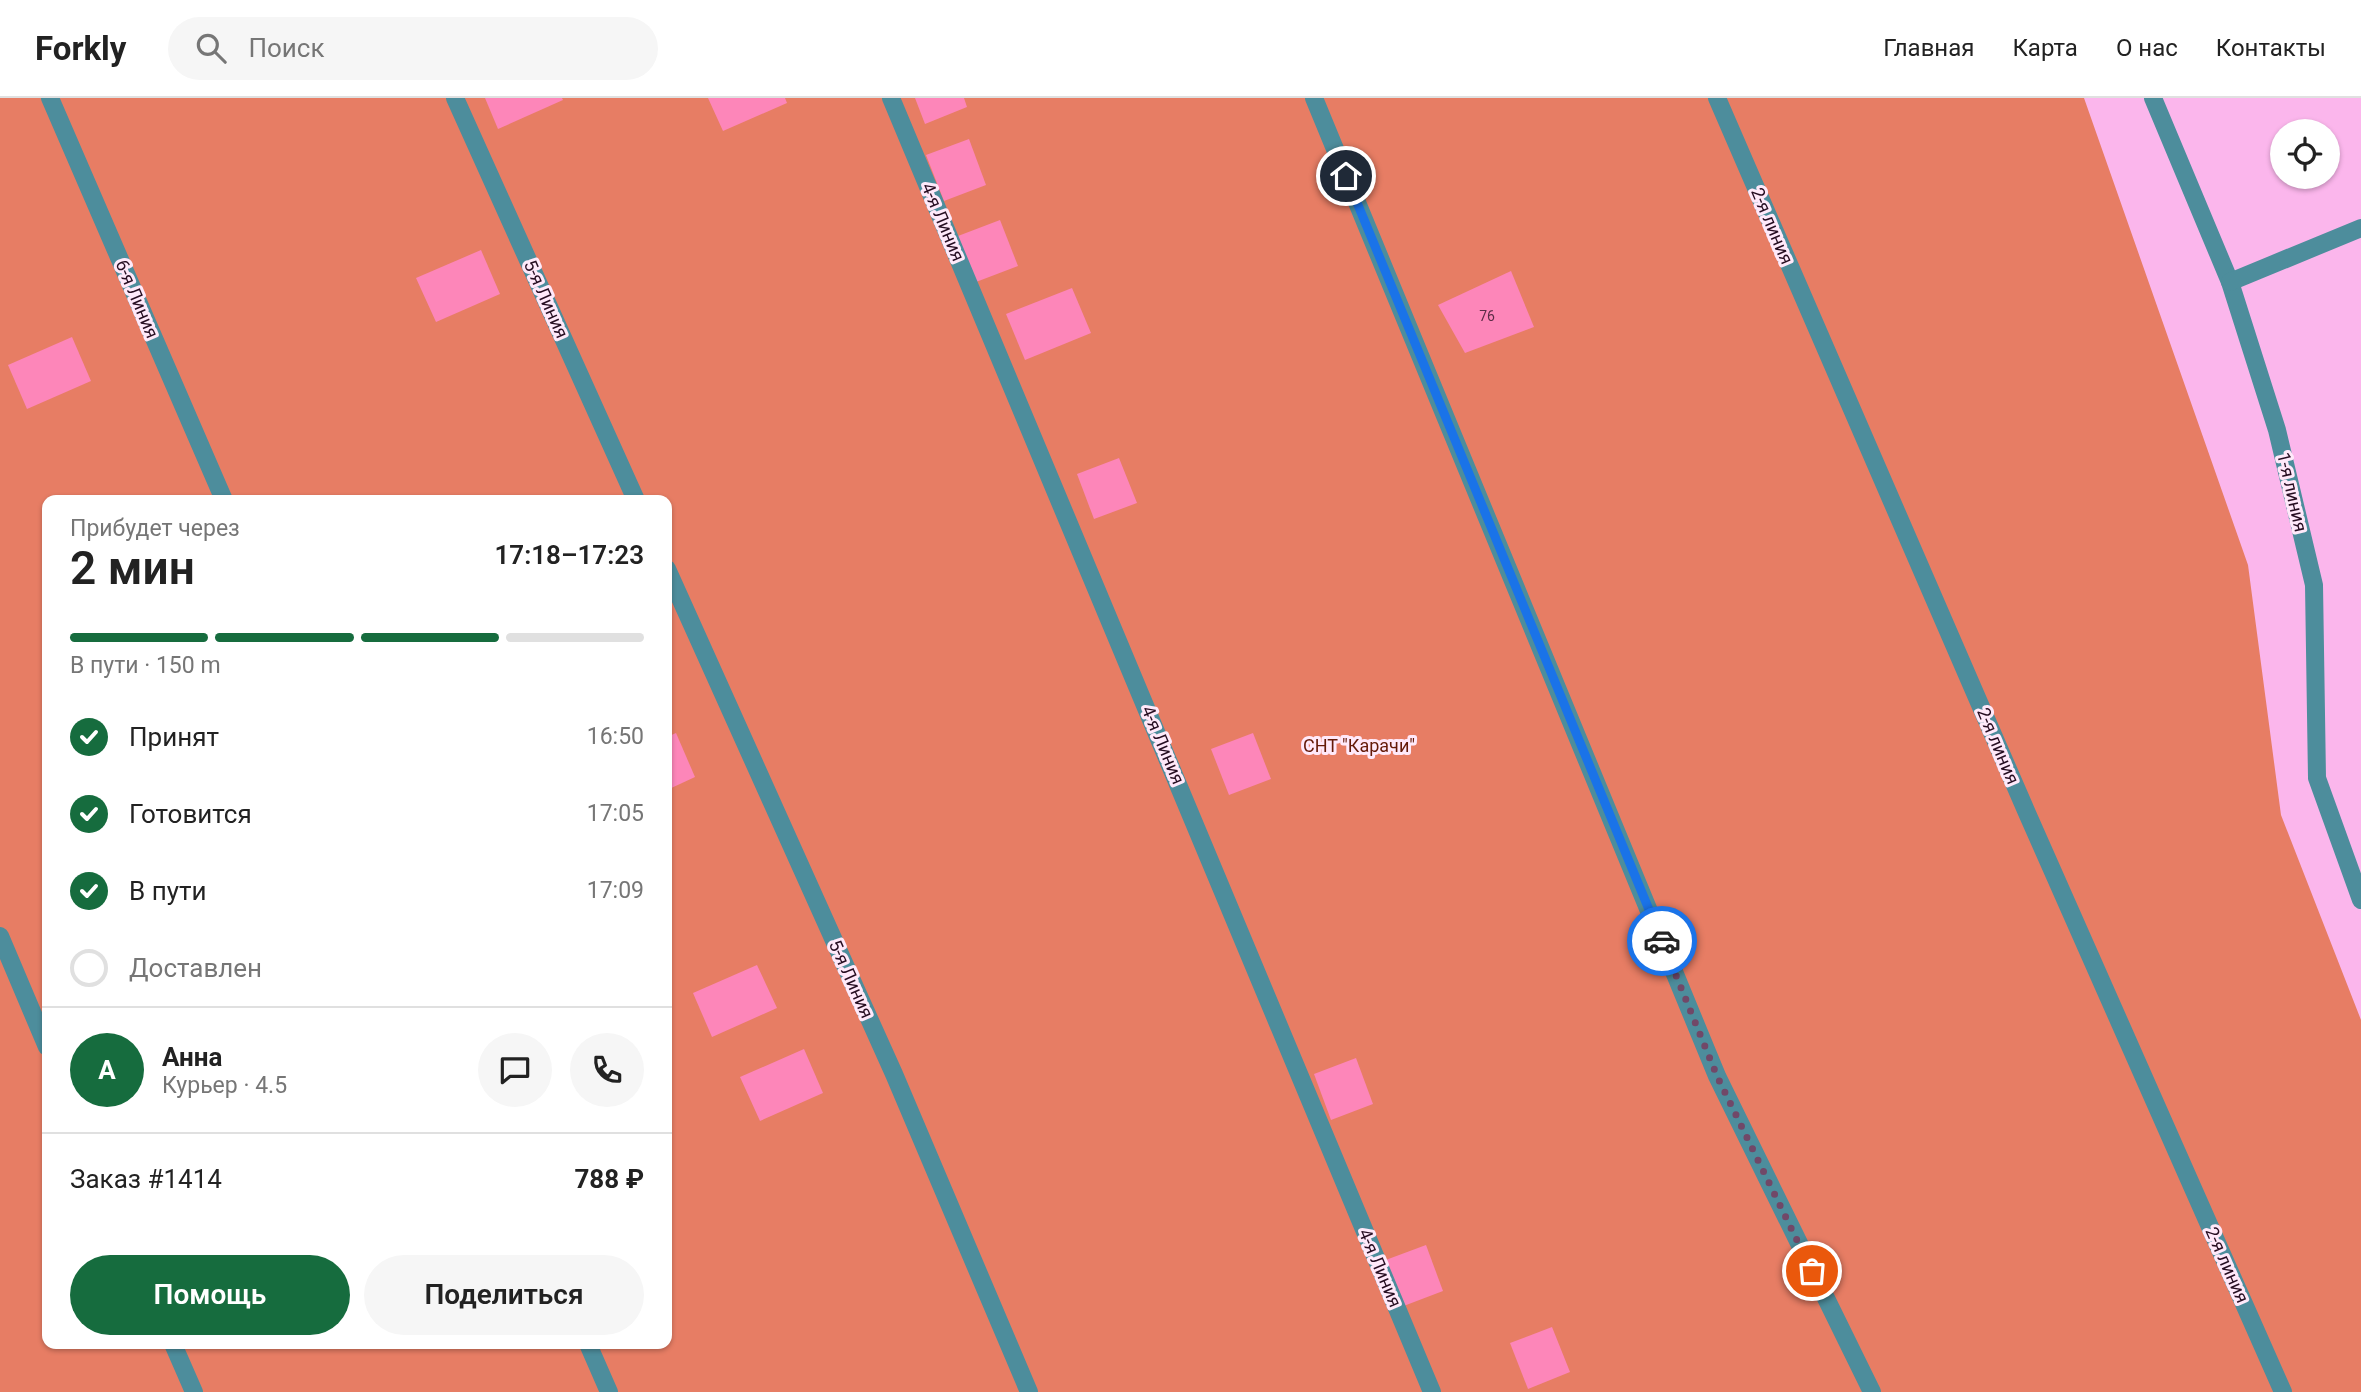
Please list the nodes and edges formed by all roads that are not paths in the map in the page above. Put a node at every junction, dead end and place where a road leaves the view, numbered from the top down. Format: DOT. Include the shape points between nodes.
graph roads {
  1 [pos="50,98"];
  2 [pos="455,98"];
  3 [pos="891,98"];
  4 [pos="1314,98"];
  5 [pos="1717,98"];
  6 [pos="2153,98"];
  7 [pos="2361,228"];
  8 [pos="2230,282"];
  9 [pos="222,495"];
  10 [pos="634,495"];
  11 [pos="672,580"];
  12 [pos="2361,900"];
  13 [pos="0,936"];
  14 [pos="42,1035"];
  15 [pos="175,1349"];
  16 [pos="590,1349"];
  17 [pos="194,1392"];
  18 [pos="609,1392"];
  19 [pos="1029,1392"];
  20 [pos="1432,1392"];
  21 [pos="1872,1392"];
  22 [pos="2283,1392"];
  1 -- 9 [label="street, 6-я Линия"];
  2 -- 10 [label="street, 5-я Линия"];
  3 -- 20 [label="street, 4-я Линия"];
  4 -- 21 [label="street" via="1717,1076"];
  5 -- 22 [label="street, 2-я линия"];
  6 -- 8 [label="street, 1-я линия"];
  7 -- 8 [label="street"];
  8 -- 12 [label="street, 1-я линия" via="2277,430 2314,585 2317,778"];
  11 -- 19 [label="street, 5-я Линия" via="894,1074"];
  13 -- 14 [label="street"];
  15 -- 17 [label="street"];
  16 -- 18 [label="street"];
}
